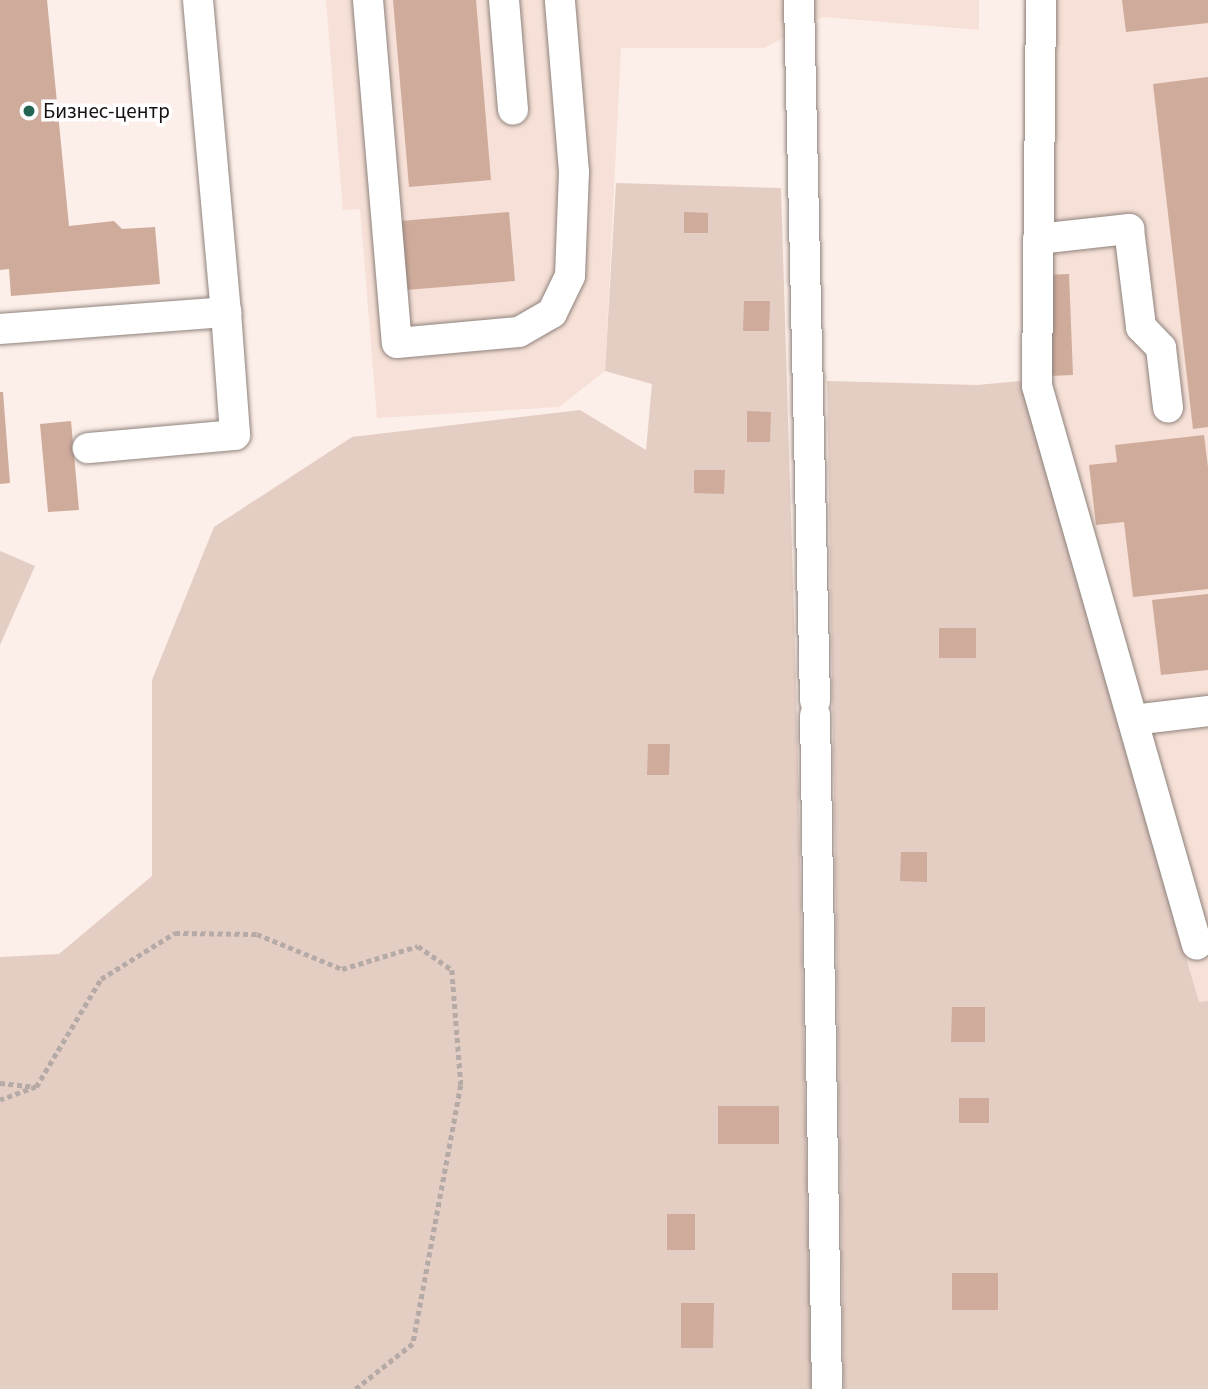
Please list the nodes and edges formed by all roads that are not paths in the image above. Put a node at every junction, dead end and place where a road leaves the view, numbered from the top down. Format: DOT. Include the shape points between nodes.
graph roads {
  1 [pos="198,0"];
  2 [pos="369,0"];
  3 [pos="503,0"];
  4 [pos="560,0"];
  5 [pos="799,0"];
  6 [pos="1041,0"];
  7 [pos="513,110"];
  8 [pos="1038,239"];
  9 [pos="226,312"];
  10 [pos="0,329"];
  11 [pos="1168,408"];
  12 [pos="88,448"];
  13 [pos="1208,711"];
  14 [pos="1133,720"];
  15 [pos="1197,945"];
  16 [pos="827,1389"];
  1 -- 9 [label="street"];
  2 -- 4 [label="street" via="397,342 519,332 552,313 570,276 574,172"];
  3 -- 7 [label="street"];
  5 -- 16 [label="street"];
  6 -- 8 [label="street"];
  8 -- 11 [label="street" via="1129,229 1141,327 1161,348"];
  8 -- 14 [label="street" via="1037,386"];
  9 -- 10 [label="street"];
  9 -- 12 [label="street" via="235,435"];
  13 -- 14 [label="street"];
  14 -- 15 [label="street"];
}
